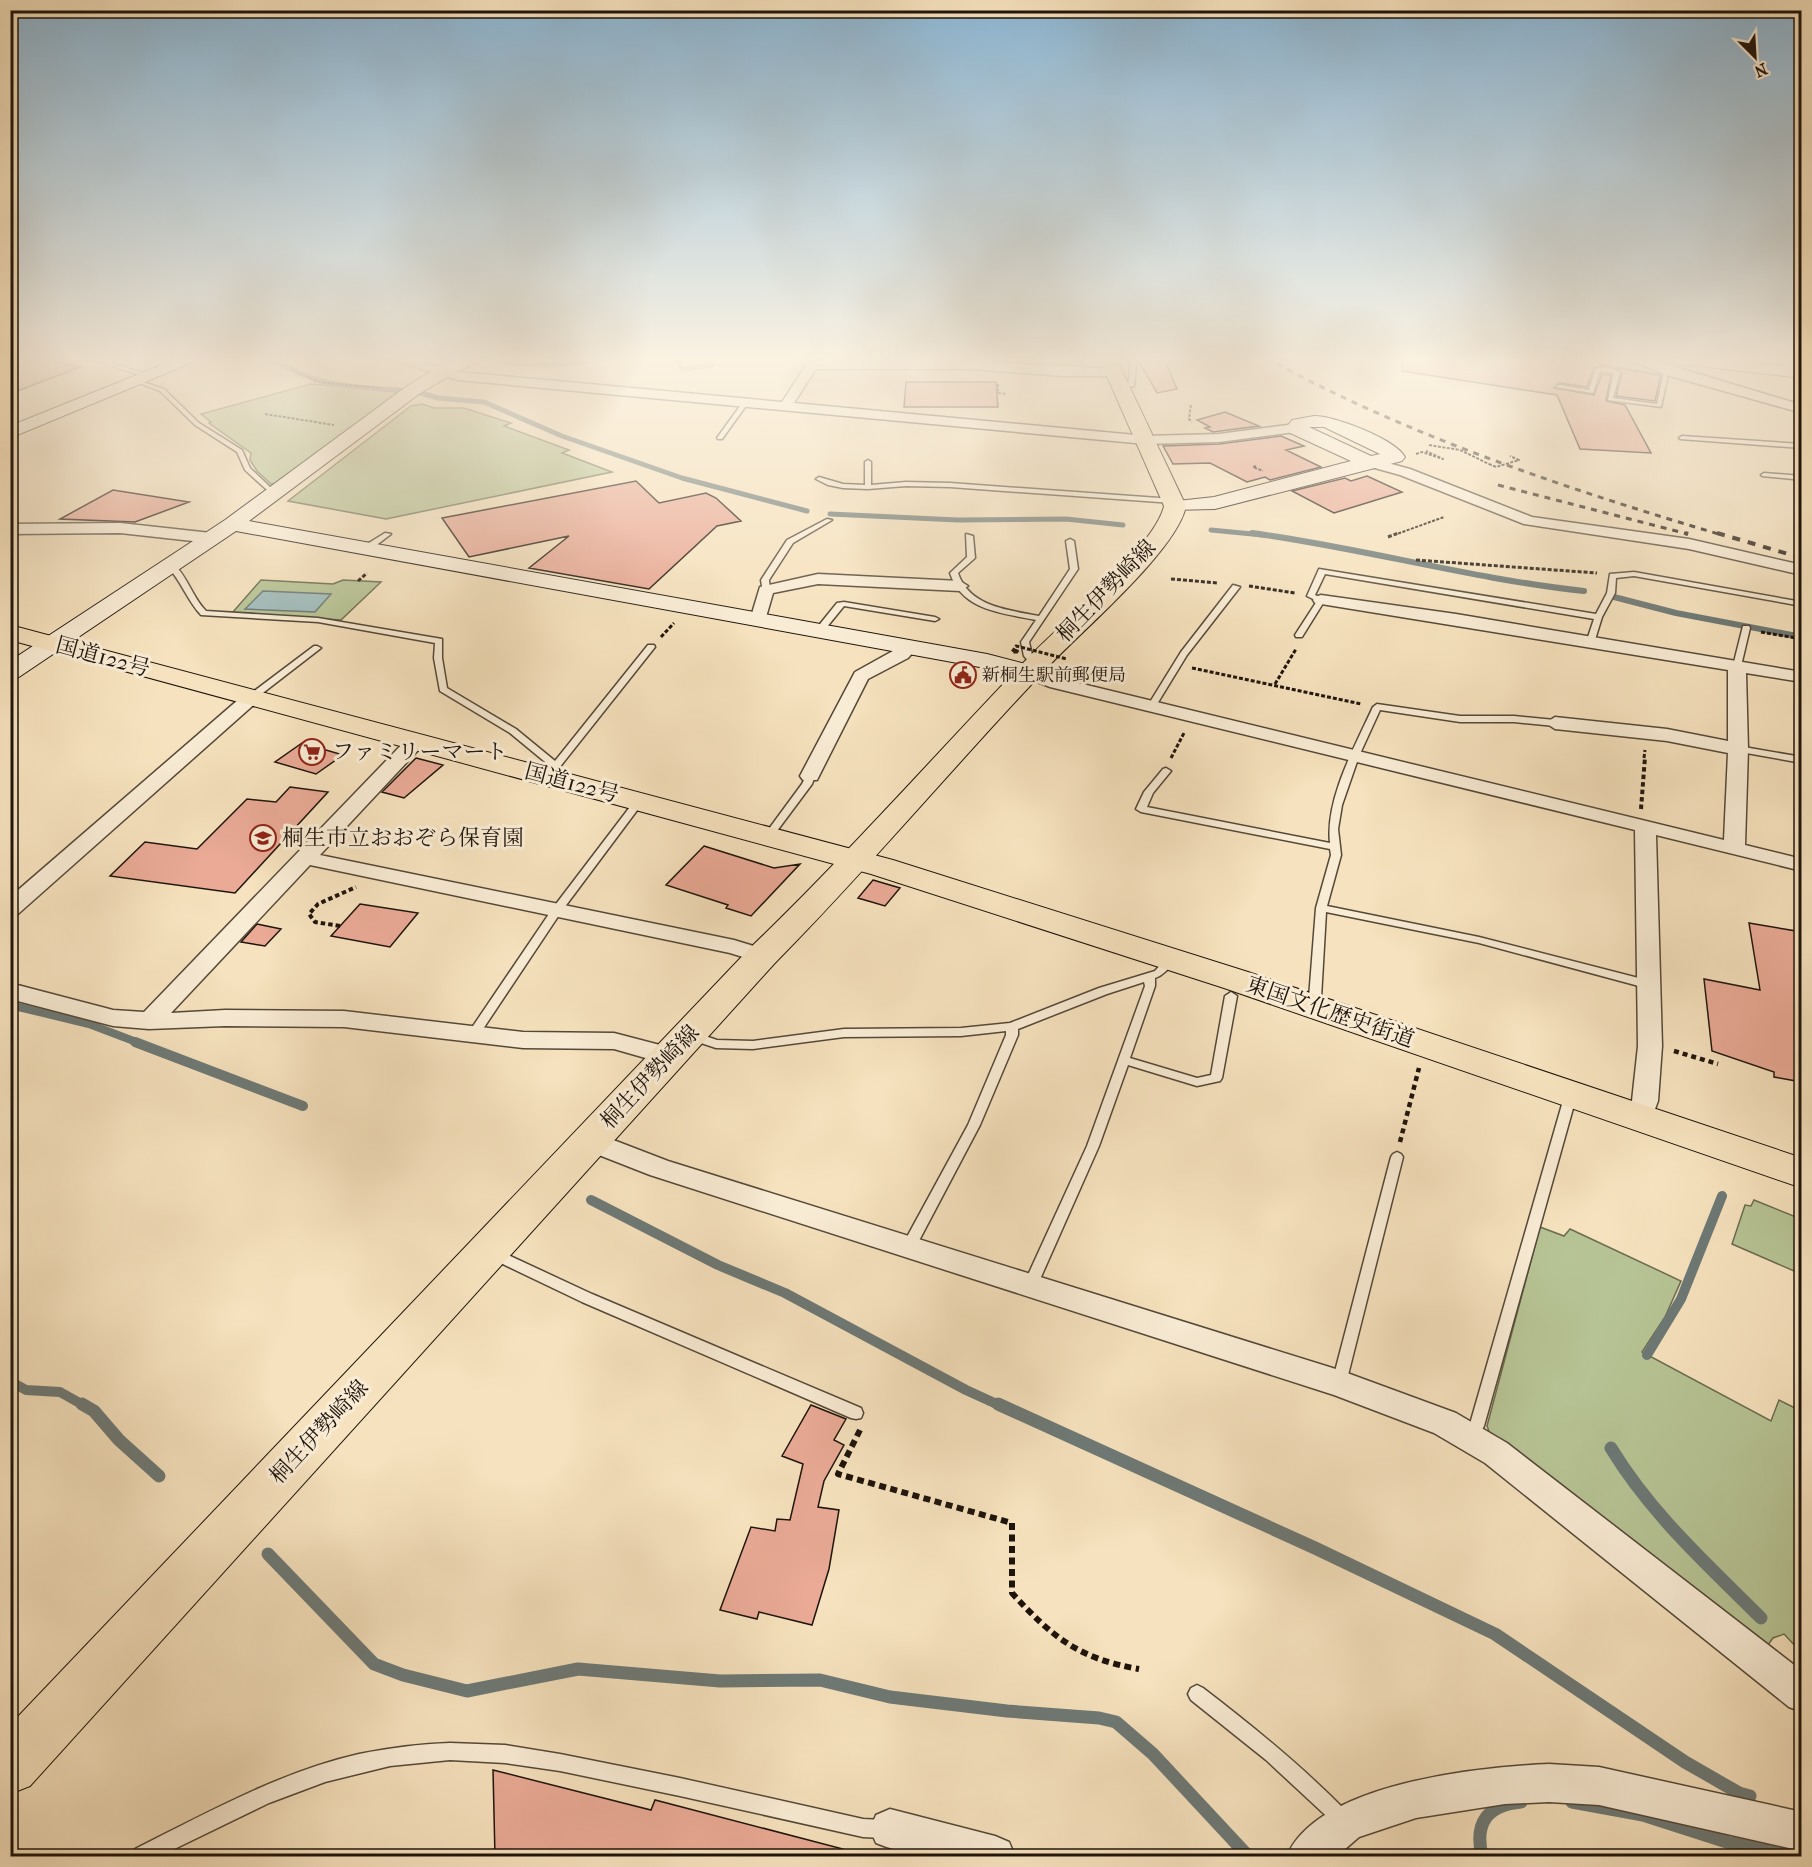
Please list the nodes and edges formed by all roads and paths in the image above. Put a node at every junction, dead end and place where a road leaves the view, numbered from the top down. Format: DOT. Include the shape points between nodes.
graph roads {
  1 [pos="231,445"];
  2 [pos="338,445"];
  3 [pos="1148,445"];
  4 [pos="1332,445"];
  5 [pos="1374,445"];
  6 [pos="1442,445"];
  7 [pos="1455,450"];
  8 [pos="1426,451"];
  9 [pos="1414,454"];
  10 [pos="1464,454"];
  11 [pos="1510,456"];
  12 [pos="868,462"];
  13 [pos="1369,462"];
  14 [pos="1764,475"];
  15 [pos="1802,478"];
  16 [pos="819,479"];
  17 [pos="868,486"];
  18 [pos="276,491"];
  19 [pos="1174,503"];
  20 [pos="1444,517"];
  21 [pos="830,520"];
  22 [pos="232,524"];
  23 [pos="10,529"];
  24 [pos="387,534"];
  25 [pos="969,536"];
  26 [pos="1388,537"];
  27 [pos="211,538"];
  28 [pos="1070,541"];
  29 [pos="367,548"];
  30 [pos="1416,560"];
  31 [pos="170,565"];
  32 [pos="1802,570"];
  33 [pos="368,573"];
  34 [pos="1613,576"];
  35 [pos="358,581"];
  36 [pos="960,586"];
  37 [pos="1236,587"];
  38 [pos="766,590"];
  39 [pos="1321,600"];
  40 [pos="1802,604"];
  41 [pos="689,607"];
  42 [pos="1598,617"];
  43 [pos="1040,618"];
  44 [pos="935,619"];
  45 [pos="758,620"];
  46 [pos="1746,629"];
  47 [pos="819,631"];
  48 [pos="10,632"];
  49 [pos="1299,636"];
  50 [pos="1802,639"];
  51 [pos="54,644"];
  52 [pos="1590,644"];
  53 [pos="651,647"];
  54 [pos="909,647"];
  55 [pos="316,648"];
  56 [pos="1067,659"];
  57 [pos="1026,662"];
  58 [pos="1177,665"];
  59 [pos="1737,666"];
  60 [pos="10,672"];
  61 [pos="1802,677"];
  62 [pos="1275,684"];
  63 [pos="252,697"];
  64 [pos="1151,706"];
  65 [pos="1377,707"];
  66 [pos="1195,717"];
  67 [pos="1555,723"];
  68 [pos="416,741"];
  69 [pos="1645,748"];
  70 [pos="1738,749"];
  71 [pos="1355,756"];
  72 [pos="1802,760"];
  73 [pos="551,771"];
  74 [pos="1166,771"];
  75 [pos="810,776"];
  76 [pos="639,801"];
  77 [pos="1643,819"];
  78 [pos="768,837"];
  79 [pos="1336,847"];
  80 [pos="1734,849"];
  81 [pos="305,858"];
  82 [pos="855,861"];
  83 [pos="1802,865"];
  84 [pos="371,872"];
  85 [pos="1321,908"];
  86 [pos="10,909"];
  87 [pos="557,910"];
  88 [pos="340,926"];
  89 [pos="762,956"];
  90 [pos="1160,969"];
  91 [pos="1651,986"];
  92 [pos="10,991"];
  93 [pos="1230,996"];
  94 [pos="1311,1006"];
  95 [pos="150,1021"];
  96 [pos="1012,1026"];
  97 [pos="473,1035"];
  98 [pos="680,1045"];
  99 [pos="1650,1046"];
  100 [pos="1423,1056"];
  101 [pos="1123,1060"];
  102 [pos="1718,1064"];
  103 [pos="1572,1094"];
  104 [pos="1640,1118"];
  105 [pos="590,1141"];
  106 [pos="1397,1157"];
  107 [pos="1802,1173"];
  108 [pos="908,1248"];
  109 [pos="487,1250"];
  110 [pos="1030,1286"];
  111 [pos="1339,1383"];
  112 [pos="856,1413"];
  113 [pos="1471,1436"];
  114 [pos="1139,1669"];
  115 [pos="1197,1694"];
  116 [pos="1802,1694"];
  117 [pos="10,1766"];
  118 [pos="1346,1824"];
  119 [pos="890,1829"];
  120 [pos="1802,1832"];
  121 [pos="142,1857"];
  122 [pos="995,1857"];
  123 [pos="1306,1857"];
  1 -- 18 [label="lane" via="240,451 247,469"];
  2 -- 18 [label="street"];
  3 -- 19 [label="main road"];
  4 -- 13 [label="street"];
  5 -- 13 [label="street" via="1396,456"];
  6 -- 7 [label="path"];
  7 -- 10 [label="path"];
  7 -- 11 [label="path, bridge" via="1487,460 1496,467 1519,460"];
  8 -- 9 [label="path" via="1443,459 1422,452"];
  12 -- 17 [label="lane"];
  13 -- 19 [label="street" via="1215,503"];
  13 -- 32 [label="street" via="1529,521 1689,544"];
  14 -- 15 [label="lane"];
  16 -- 17 [label="lane" via="844,486"];
  17 -- 19 [label="lane" via="916,483 1053,490"];
  18 -- 22 [label="street"];
  19 -- 57 [label="main road, 桐生伊勢崎線" via="1172,520 1135,566"];
  20 -- 26 [label="path"];
  21 -- 38 [label="lane" via="789,542 765,580"];
  22 -- 27 [label="street"];
  22 -- 29 [label="street"];
  23 -- 27 [label="street" via="120,528"];
  24 -- 29 [label="lane"];
  25 -- 36 [label="lane" via="971,558 954,573"];
  27 -- 31 [label="street"];
  28 -- 43 [label="lane" via="1074,569"];
  29 -- 41 [label="street"];
  30 -- 34 [label="path"];
  31 -- 51 [label="street"];
  31 -- 73 [label="lane" via="177,570 195,606 204,613 318,620 440,641 438,658 443,689 513,731"];
  33 -- 35 [label="path"];
  34 -- 40 [label="lane" via="1634,574"];
  34 -- 42 [label="lane" via="1611,593"];
  36 -- 38 [label="street" via="818,579"];
  36 -- 43 [label="lane" via="981,605"];
  37 -- 58 [label="lane"];
  38 -- 45 [label="street"];
  39 -- 42 [label="lane" via="1311,596 1322,571"];
  39 -- 49 [label="lane"];
  39 -- 52 [label="street" via="1456,619"];
  41 -- 45 [label="street"];
  41 -- 53 [label="path"];
  42 -- 52 [label="lane"];
  43 -- 57 [label="lane" via="1025,642"];
  44 -- 47 [label="lane" via="844,604"];
  45 -- 47 [label="street"];
  46 -- 50 [label="path"];
  46 -- 59 [label="lane"];
  47 -- 54 [label="street"];
  48 -- 51 [label="main road, 国道122号"];
  49 -- 62 [label="path" via="1302,641"];
  51 -- 60 [label="street"];
  51 -- 63 [label="main road, 国道122号"];
  52 -- 59 [label="street"];
  53 -- 73 [label="lane"];
  54 -- 57 [label="street" via="998,663"];
  54 -- 75 [label="street" via="861,676"];
  55 -- 63 [label="lane"];
  56 -- 57 [label="path, bridge" via="1016,646 1012,652 1019,652"];
  57 -- 64 [label="street" via="1042,680"];
  57 -- 82 [label="main road, 桐生伊勢崎線"];
  58 -- 62 [label="path"];
  58 -- 64 [label="lane"];
  59 -- 61 [label="street"];
  59 -- 70 [label="street"];
  62 -- 65 [label="path"];
  63 -- 68 [label="main road, 国道122号"];
  63 -- 86 [label="street"];
  64 -- 66 [label="street"];
  65 -- 67 [label="lane" via="1460,718"];
  65 -- 71 [label="lane"];
  66 -- 71 [label="street"];
  66 -- 74 [label="path" via="1173,751"];
  67 -- 70 [label="street" via="1666,735"];
  68 -- 73 [label="main road, 国道122号"];
  68 -- 81 [label="street"];
  69 -- 77 [label="path"];
  70 -- 72 [label="lane"];
  70 -- 80 [label="street"];
  71 -- 77 [label="street"];
  71 -- 79 [label="lane" via="1337,805 1333,829"];
  73 -- 76 [label="main road, 国道122号"];
  74 -- 79 [label="lane" via="1141,808"];
  75 -- 78 [label="lane"];
  76 -- 78 [label="main road, 国道122号"];
  76 -- 87 [label="lane"];
  77 -- 80 [label="street"];
  77 -- 91 [label="street"];
  78 -- 82 [label="main road, 国道122号"];
  79 -- 85 [label="lane"];
  80 -- 83 [label="street"];
  81 -- 84 [label="street"];
  81 -- 95 [label="street"];
  82 -- 89 [label="main road, 桐生伊勢崎線"];
  82 -- 90 [label="main road, 東国文化歴史街道"];
  84 -- 87 [label="street"];
  84 -- 88 [label="path" via="347,894 317,904 309,914 315,922"];
  85 -- 91 [label="lane" via="1479,940"];
  85 -- 94 [label="lane" via="1315,998"];
  87 -- 89 [label="street"];
  87 -- 97 [label="lane"];
  89 -- 98 [label="main road, 桐生伊勢崎線"];
  90 -- 94 [label="main road, 東国文化歴史街道"];
  90 -- 96 [label="lane"];
  90 -- 101 [label="lane"];
  91 -- 99 [label="street"];
  92 -- 95 [label="street" via="113,1018"];
  93 -- 101 [label="lane" via="1216,1078 1197,1082"];
  94 -- 103 [label="main road, 東国文化歴史街道"];
  95 -- 97 [label="street" via="344,1018"];
  96 -- 98 [label="lane" via="960,1032 844,1033 753,1045"];
  96 -- 108 [label="lane" via="1012,1035 974,1125"];
  97 -- 98 [label="street" via="614,1041 644,1047"];
  98 -- 105 [label="main road, 桐生伊勢崎線"];
  99 -- 102 [label="path"];
  99 -- 104 [label="street"];
  100 -- 106 [label="path"];
  101 -- 110 [label="lane" via="1093,1146"];
  103 -- 104 [label="main road, 東国文化歴史街道"];
  103 -- 113 [label="lane"];
  104 -- 107 [label="main road, 東国文化歴史街道"];
  105 -- 108 [label="street" via="659,1168"];
  105 -- 109 [label="main road, 桐生伊勢崎線"];
  106 -- 111 [label="lane"];
  108 -- 110 [label="street"];
  109 -- 112 [label="lane" via="587,1298"];
  109 -- 117 [label="main road, 桐生伊勢崎線"];
  110 -- 111 [label="street"];
  111 -- 113 [label="street"];
  112 -- 114 [label="path" via="867,1418 838,1474 1012,1522 1012,1593 1045,1629 1066,1644 1122,1667"];
  113 -- 116 [label="street"];
  115 -- 118 [label="lane" via="1310,1785"];
  118 -- 120 [label="street" via="1416,1799 1505,1785 1549,1783 1599,1786"];
  118 -- 123 [label="street"];
  119 -- 121 [label="lane" via="863,1828 519,1754 446,1750 388,1757 288,1786"];
  119 -- 122 [label="street"];
}
